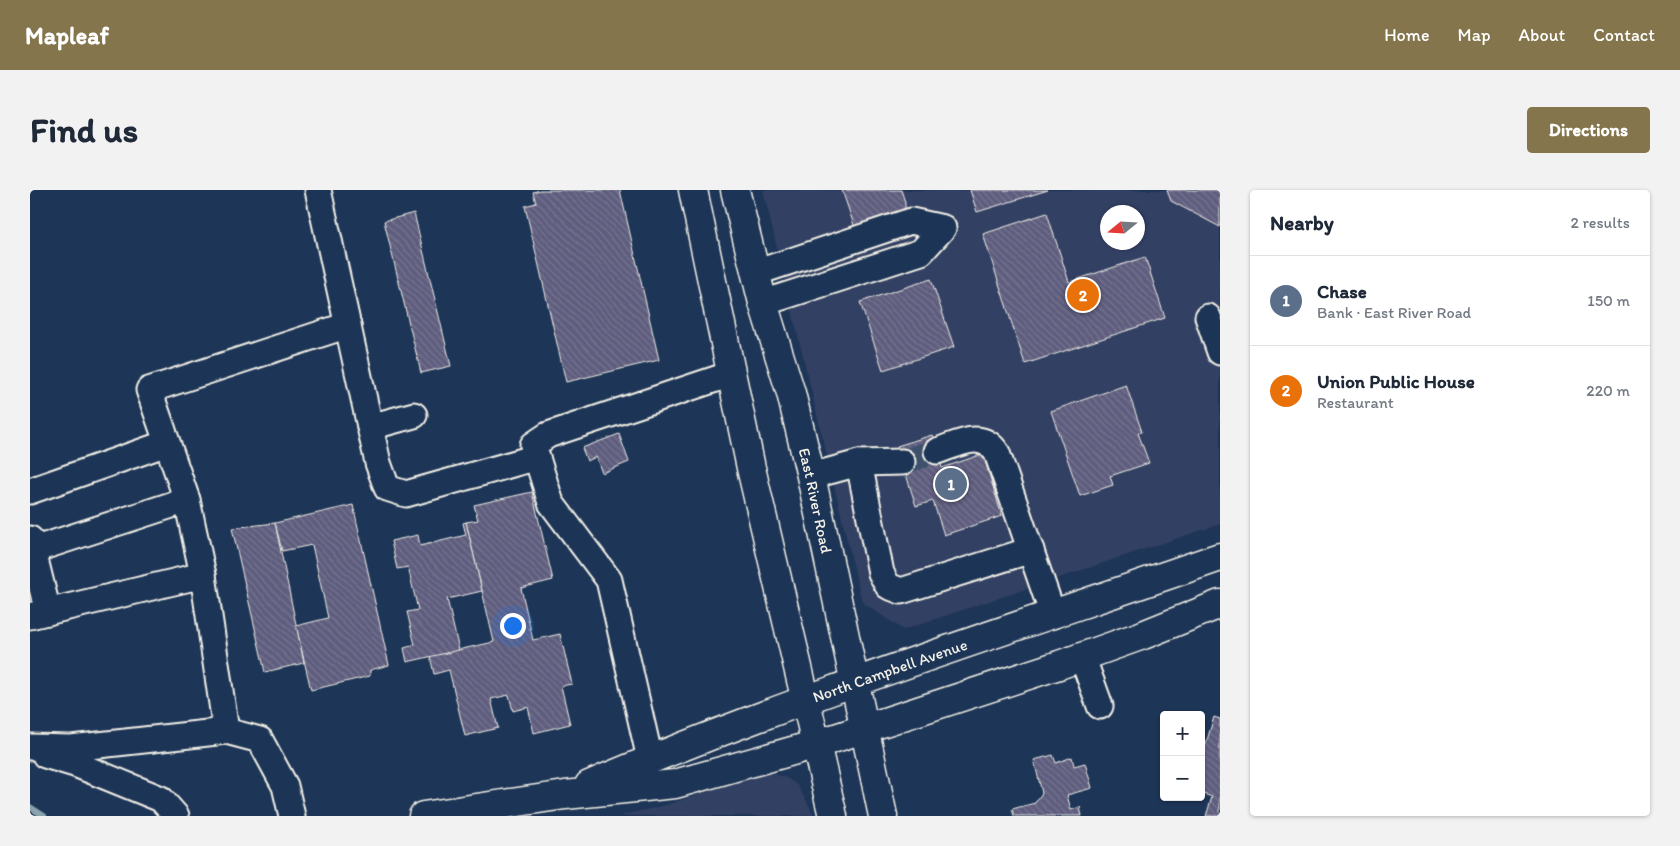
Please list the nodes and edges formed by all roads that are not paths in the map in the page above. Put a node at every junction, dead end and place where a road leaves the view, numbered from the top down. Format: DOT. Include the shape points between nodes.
graph roads {
  1 [pos="318,190"];
  2 [pos="693,190"];
  3 [pos="735,190"];
  4 [pos="755,273"];
  5 [pos="763,303"];
  6 [pos="1208,316"];
  7 [pos="348,324"];
  8 [pos="1220,352"];
  9 [pos="731,374"];
  10 [pos="414,415"];
  11 [pos="370,427"];
  12 [pos="167,443"];
  13 [pos="937,451"];
  14 [pos="537,457"];
  15 [pos="902,462"];
  16 [pos="859,463"];
  17 [pos="811,476"];
  18 [pos="30,491"];
  19 [pos="187,500"];
  20 [pos="31,546"];
  21 [pos="1031,550"];
  22 [pos="1220,558"];
  23 [pos="203,575"];
  24 [pos="1220,604"];
  25 [pos="39,614"];
  26 [pos="1053,615"];
  27 [pos="1082,656"];
  28 [pos="854,683"];
  29 [pos="805,700"];
  30 [pos="1100,706"];
  31 [pos="864,728"];
  32 [pos="226,730"];
  33 [pos="817,744"];
  34 [pos="30,747"];
  35 [pos="30,751"];
  36 [pos="650,759"];
  37 [pos="565,795"];
  38 [pos="463,813"];
  39 [pos="176,816"];
  40 [pos="292,816"];
  41 [pos="423,816"];
  42 [pos="832,816"];
  43 [pos="883,816"];
  1 -- 7 [label="lane"];
  2 -- 9 [label="main road"];
  3 -- 4 [label="main road, East River Road"];
  4 -- 5 [label="main road, East River Road"];
  4 -- 5 [label="lane" via="911,221 943,228 921,252"];
  5 -- 17 [label="main road, East River Road" via="791,393"];
  6 -- 8 [label="lane"];
  7 -- 11 [label="lane"];
  7 -- 12 [label="lane" via="149,390"];
  9 -- 14 [label="lane" via="548,435 533,445"];
  9 -- 29 [label="main road"];
  10 -- 11 [label="lane"];
  11 -- 14 [label="lane" via="387,488 406,494"];
  12 -- 18 [label="lane"];
  12 -- 19 [label="lane"];
  13 -- 21 [label="lane" via="975,439 986,440 992,445"];
  14 -- 36 [label="lane" via="551,503 609,580"];
  15 -- 16 [label="lane"];
  16 -- 17 [label="lane"];
  16 -- 21 [label="lane" via="882,573 888,586 901,592"];
  17 -- 28 [label="main road, East River Road"];
  19 -- 20 [label="lane"];
  19 -- 23 [label="lane"];
  20 -- 25 [label="lane"];
  21 -- 26 [label="lane"];
  22 -- 26 [label="main road, North Campbell Avenue"];
  23 -- 25 [label="lane"];
  23 -- 32 [label="lane"];
  24 -- 27 [label="main road, North Campbell Avenue"];
  26 -- 28 [label="main road, North Campbell Avenue"];
  27 -- 30 [label="lane"];
  27 -- 31 [label="main road, North Campbell Avenue"];
  28 -- 29 [label="main road, North Campbell Avenue"];
  28 -- 31 [label="main road, East River Road"];
  29 -- 33 [label="main road"];
  29 -- 36 [label="main road, North Campbell Avenue"];
  31 -- 33 [label="main road, North Campbell Avenue"];
  31 -- 43 [label="main road, East River Road"];
  32 -- 34 [label="lane" via="71,748"];
  32 -- 40 [label="lane" via="260,740 285,786"];
  33 -- 37 [label="main road, North Campbell Avenue" via="675,784"];
  33 -- 42 [label="main road"];
  35 -- 39 [label="lane" via="75,764 161,799"];
  36 -- 37 [label="main road, North Campbell Avenue"];
  37 -- 38 [label="main road, North Campbell Avenue"];
  38 -- 41 [label="main road, North Campbell Avenue"];
}
